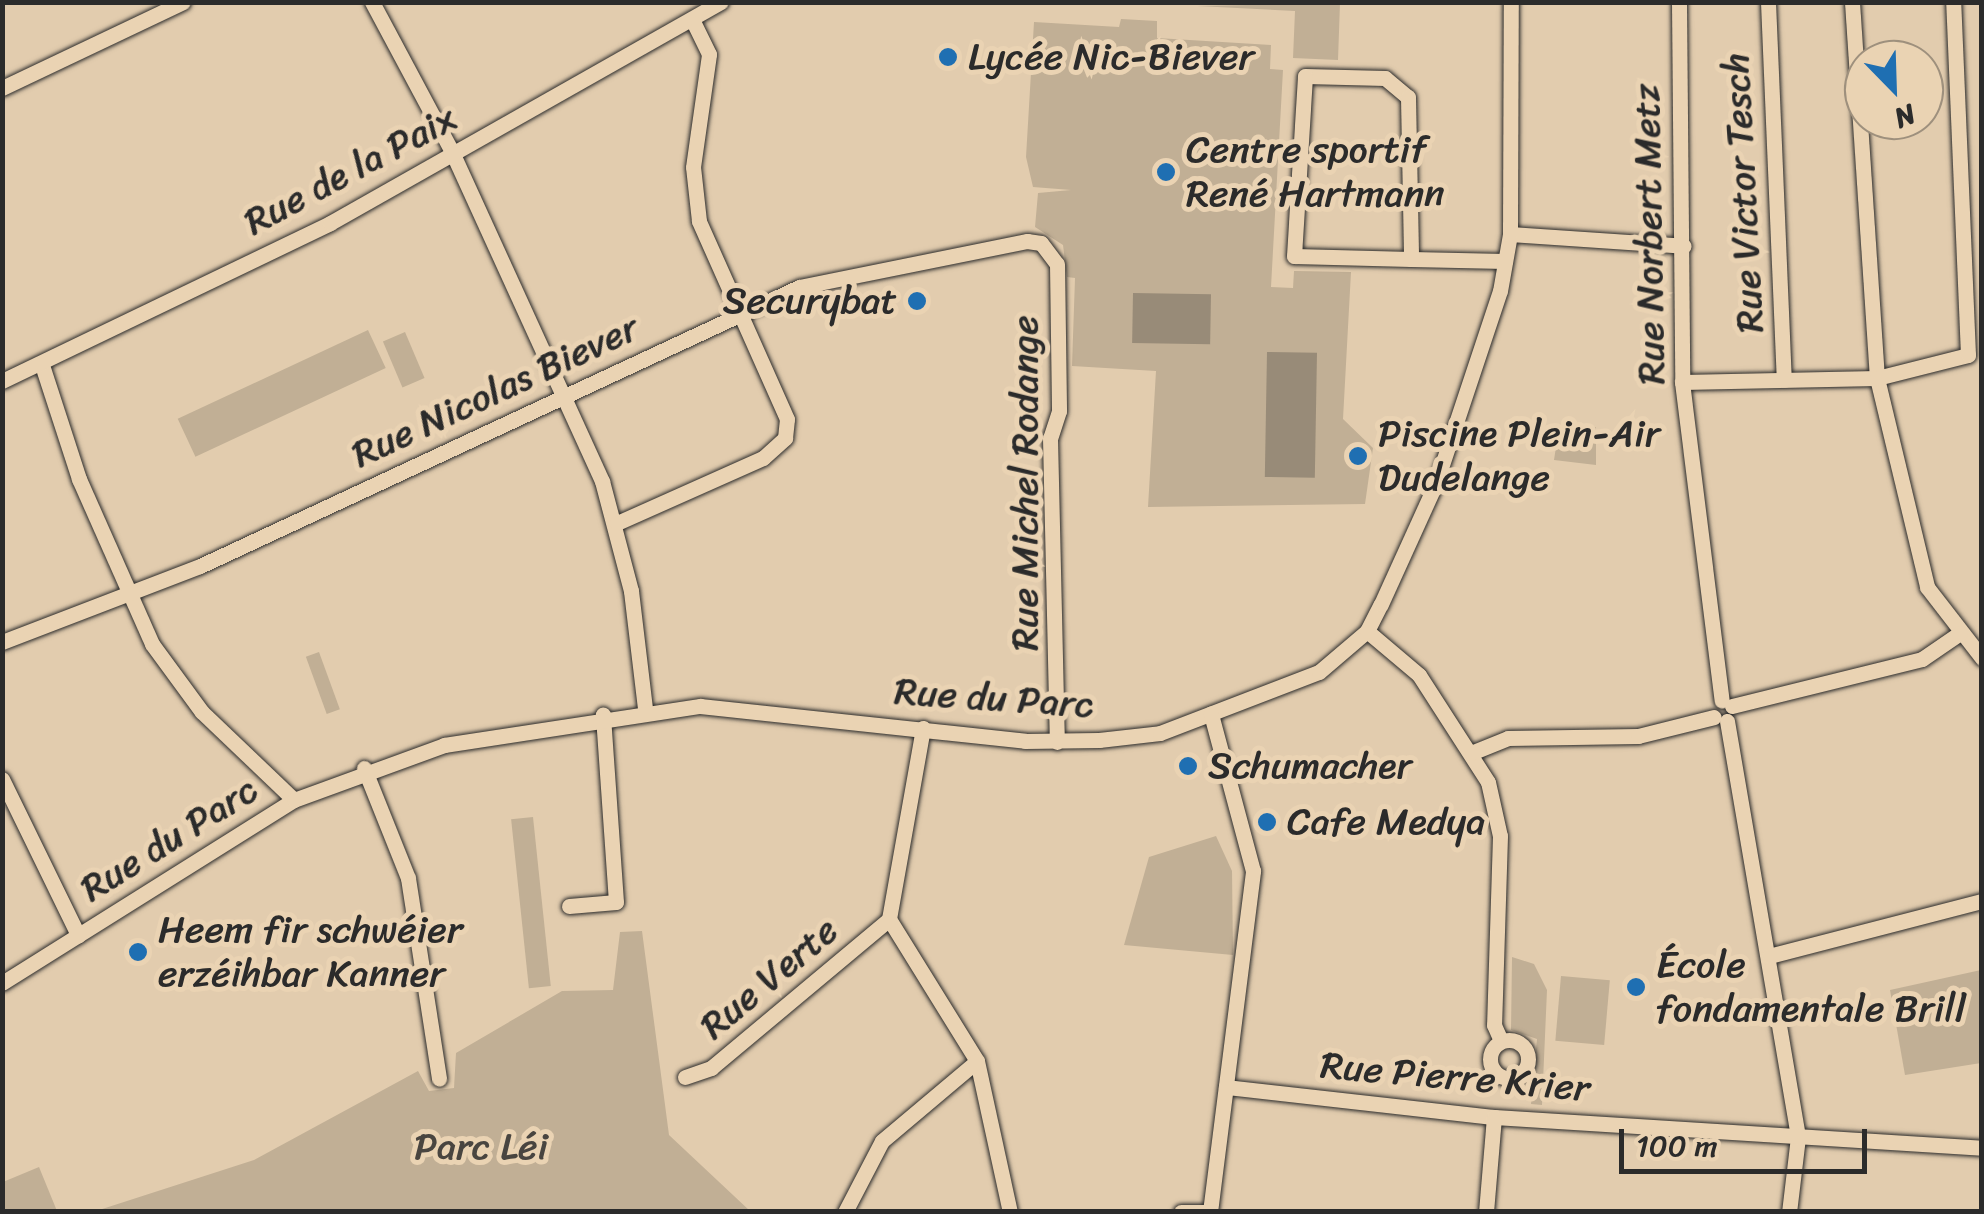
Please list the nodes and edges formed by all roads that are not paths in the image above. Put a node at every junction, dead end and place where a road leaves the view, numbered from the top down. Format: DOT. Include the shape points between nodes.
graph roads {
  1 [pos="182,2"];
  2 [pos="372,2"];
  3 [pos="721,2"];
  4 [pos="1512,2"];
  5 [pos="1679,2"];
  6 [pos="1768,2"];
  7 [pos="1852,2"];
  8 [pos="1953,2"];
  9 [pos="694,24"];
  10 [pos="2,88"];
  11 [pos="452,152"];
  12 [pos="1510,234"];
  13 [pos="1028,241"];
  14 [pos="1684,246"];
  15 [pos="1411,258"];
  16 [pos="1505,261"];
  17 [pos="736,314"];
  18 [pos="42,365"];
  19 [pos="1877,378"];
  20 [pos="2,380"];
  21 [pos="1784,380"];
  22 [pos="1682,382"];
  23 [pos="565,394"];
  24 [pos="617,523"];
  25 [pos="125,592"];
  26 [pos="1367,631"];
  27 [pos="1960,632"];
  28 [pos="2,642"];
  29 [pos="1982,658"];
  30 [pos="645,708"];
  31 [pos="1724,711"];
  32 [pos="603,714"];
  33 [pos="1210,714"];
  34 [pos="923,728"];
  35 [pos="1057,742"];
  36 [pos="1472,754"];
  37 [pos="364,768"];
  38 [pos="2,779"];
  39 [pos="294,800"];
  40 [pos="1982,900"];
  41 [pos="569,906"];
  42 [pos="889,919"];
  43 [pos="78,935"];
  44 [pos="1768,956"];
  45 [pos="2,983"];
  46 [pos="1502,1041"];
  47 [pos="977,1061"];
  48 [pos="684,1077"];
  49 [pos="439,1079"];
  50 [pos="1226,1087"];
  51 [pos="1494,1117"];
  52 [pos="1798,1137"];
  53 [pos="1982,1148"];
  54 [pos="846,1212"];
  55 [pos="1010,1212"];
  56 [pos="1182,1212"];
  57 [pos="1207,1212"];
  58 [pos="1486,1212"];
  59 [pos="1789,1212"];
  1 -- 10 [label="street"];
  2 -- 11 [label="street"];
  3 -- 9 [label="street, Rue de la Paix"];
  4 -- 12 [label="street, Rue du Parc"];
  5 -- 14 [label="street, Rue Norbert Metz"];
  6 -- 21 [label="street, Rue Victor Tesch"];
  7 -- 19 [label="street"];
  8 -- 19 [label="street" via="1968,355"];
  9 -- 11 [label="street, Rue de la Paix"];
  9 -- 17 [label="street" via="709,54 693,167 699,221"];
  11 -- 18 [label="street, Rue de la Paix"];
  11 -- 23 [label="street"];
  12 -- 14 [label="street"];
  12 -- 16 [label="street, Rue du Parc"];
  13 -- 17 [label="street, Rue Nicolas Biever" via="854,270"];
  13 -- 35 [label="street, Rue Michel Rodange" via="1041,242 1058,264 1060,411 1050,438"];
  14 -- 22 [label="street, Rue Norbert Metz"];
  15 -- 15 [label="street" via="1408,97 1385,78 1305,76 1294,256"];
  15 -- 16 [label="street"];
  16 -- 26 [label="street, Rue du Parc" via="1436,482"];
  17 -- 23 [label="street, Rue Nicolas Biever"];
  17 -- 24 [label="street" via="786,420 785,438 763,458"];
  18 -- 20 [label="street, Rue de la Paix"];
  18 -- 25 [label="street"];
  19 -- 21 [label="street"];
  19 -- 27 [label="street" via="1927,588"];
  21 -- 22 [label="street"];
  22 -- 31 [label="street, Rue Norbert Metz"];
  23 -- 24 [label="street"];
  23 -- 25 [label="street, Rue Nicolas Biever" via="297,523"];
  24 -- 30 [label="street"];
  25 -- 28 [label="street, Rue Nicolas Biever"];
  25 -- 39 [label="street" via="174,678"];
  26 -- 33 [label="street, Rue du Parc" via="1319,672"];
  26 -- 36 [label="street" via="1419,675"];
  27 -- 29 [label="street"];
  27 -- 31 [label="street" via="1922,659"];
  30 -- 32 [label="street, Rue du Parc"];
  30 -- 34 [label="street, Rue du Parc"];
  31 -- 36 [label="street" via="1638,736 1508,738"];
  31 -- 44 [label="street, Rue Norbert Metz"];
  32 -- 37 [label="street, Rue du Parc"];
  32 -- 41 [label="street" via="616,902"];
  33 -- 35 [label="street, Rue du Parc" via="1147,736"];
  33 -- 50 [label="street" via="1253,872"];
  34 -- 35 [label="street, Rue du Parc"];
  34 -- 42 [label="street"];
  36 -- 46 [label="street" via="1500,836 1494,1024"];
  37 -- 39 [label="street, Rue du Parc"];
  37 -- 49 [label="street" via="408,878"];
  38 -- 43 [label="street"];
  39 -- 43 [label="street, Rue du Parc"];
  40 -- 44 [label="street"];
  42 -- 47 [label="street"];
  42 -- 48 [label="street, Rue Verte" via="711,1068"];
  43 -- 45 [label="street, Rue du Parc"];
  44 -- 52 [label="street, Rue Norbert Metz"];
  47 -- 54 [label="street" via="882,1141"];
  47 -- 55 [label="street"];
  50 -- 51 [label="street, Rue Pierre Krier"];
  50 -- 57 [label="street"];
  51 -- 52 [label="street, Rue Pierre Krier"];
  51 -- 58 [label="street"];
  52 -- 53 [label="street, Rue Pierre Krier"];
  52 -- 59 [label="street"];
  56 -- 57 [label="street"];
}
